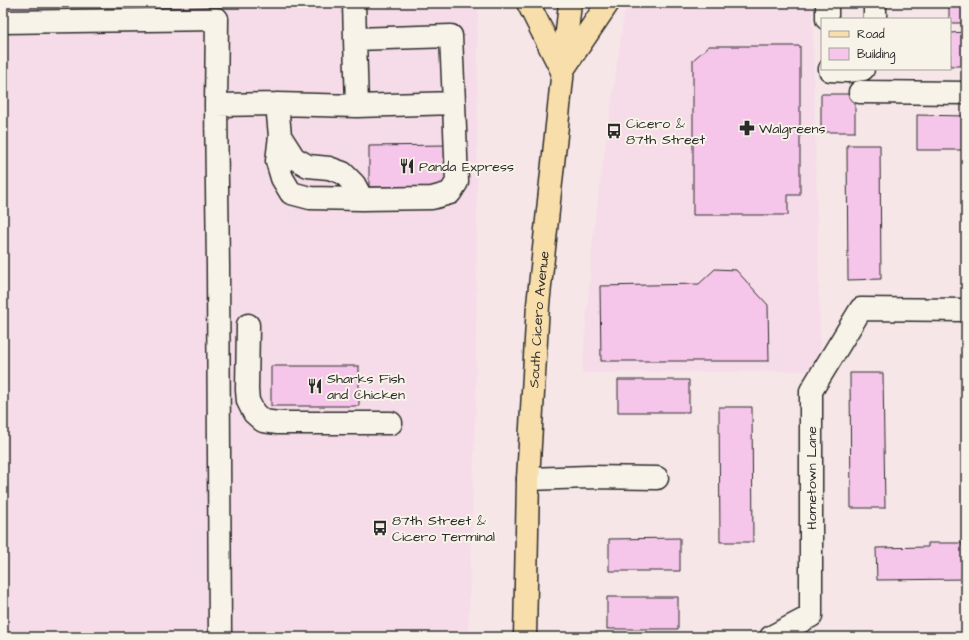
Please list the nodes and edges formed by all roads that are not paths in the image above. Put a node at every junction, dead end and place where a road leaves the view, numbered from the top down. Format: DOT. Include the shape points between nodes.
graph roads {
  1 [pos="354,3"];
  2 [pos="528,3"];
  3 [pos="570,3"];
  4 [pos="608,3"];
  5 [pos="827,3"];
  6 [pos="875,3"];
  7 [pos="827,18"];
  8 [pos="875,18"];
  9 [pos="3,22"];
  10 [pos="355,39"];
  11 [pos="830,70"];
  12 [pos="854,70"];
  13 [pos="562,71"];
  14 [pos="860,92"];
  15 [pos="966,93"];
  16 [pos="454,102"];
  17 [pos="277,104"];
  18 [pos="216,105"];
  19 [pos="357,106"];
  20 [pos="280,136"];
  21 [pos="362,199"];
  22 [pos="966,310"];
  23 [pos="248,325"];
  24 [pos="391,423"];
  25 [pos="657,478"];
  26 [pos="528,479"];
  27 [pos="220,637"];
  28 [pos="525,637"];
  29 [pos="771,637"];
  1 -- 10 [label="street"];
  2 -- 13 [label="main road"];
  3 -- 13 [label="main road, South Cicero Avenue"];
  4 -- 13 [label="main road"];
  5 -- 7 [label="street"];
  6 -- 8 [label="street"];
  9 -- 18 [label="street" via="217,19"];
  10 -- 16 [label="street" via="451,36"];
  10 -- 19 [label="street"];
  11 -- 12 [label="street"];
  13 -- 26 [label="main road, South Cicero Avenue" via="538,305"];
  14 -- 15 [label="street"];
  16 -- 19 [label="street"];
  16 -- 21 [label="street" via="457,182 450,194 432,198"];
  17 -- 18 [label="street"];
  17 -- 19 [label="street"];
  17 -- 20 [label="street"];
  18 -- 27 [label="street"];
  20 -- 21 [label="street" via="294,158 308,166 329,168 343,173 354,184"];
  20 -- 21 [label="street" via="277,161 282,178 291,193 310,198"];
  22 -- 29 [label="street, Hometown Lane" via="861,309 812,391 811,616"];
  23 -- 24 [label="street" via="248,401 254,413 263,421"];
  25 -- 26 [label="street"];
  26 -- 28 [label="main road, South Cicero Avenue"];
}
